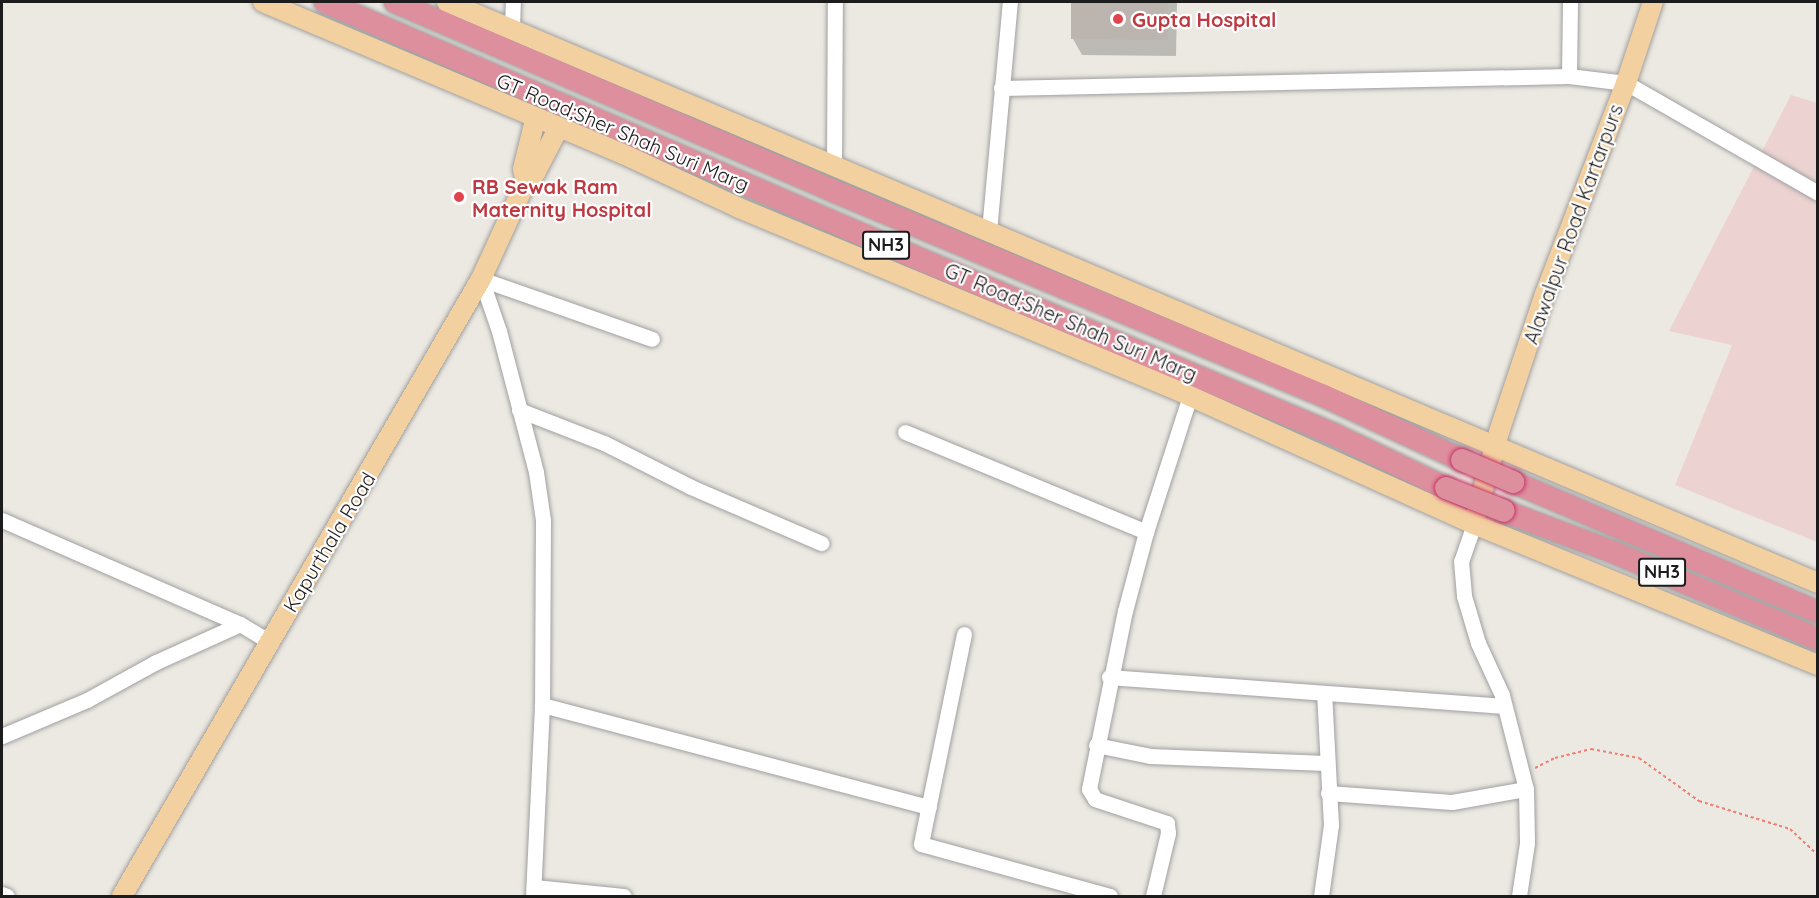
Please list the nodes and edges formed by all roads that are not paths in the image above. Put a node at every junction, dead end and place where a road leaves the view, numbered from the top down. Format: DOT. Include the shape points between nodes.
graph roads {
  1 [pos="263,2"];
  2 [pos="325,2"];
  3 [pos="395,2"];
  4 [pos="447,2"];
  5 [pos="513,2"];
  6 [pos="835,2"];
  7 [pos="1010,2"];
  8 [pos="1570,2"];
  9 [pos="1653,2"];
  10 [pos="512,27"];
  11 [pos="1569,75"];
  12 [pos="1626,83"];
  13 [pos="1000,88"];
  14 [pos="535,120"];
  15 [pos="558,129"];
  16 [pos="834,166"];
  17 [pos="526,181"];
  18 [pos="1818,193"];
  19 [pos="989,231"];
  20 [pos="481,279"];
  21 [pos="652,339"];
  22 [pos="1190,396"];
  23 [pos="519,410"];
  24 [pos="905,432"];
  25 [pos="1496,448"];
  26 [pos="2,520"];
  27 [pos="1474,524"];
  28 [pos="1146,532"];
  29 [pos="821,543"];
  30 [pos="1818,583"];
  31 [pos="1818,612"];
  32 [pos="240,624"];
  33 [pos="964,634"];
  34 [pos="1818,639"];
  35 [pos="270,642"];
  36 [pos="1818,665"];
  37 [pos="1109,677"];
  38 [pos="1324,693"];
  39 [pos="542,705"];
  40 [pos="1504,706"];
  41 [pos="2,736"];
  42 [pos="1096,745"];
  43 [pos="1326,763"];
  44 [pos="1524,783"];
  45 [pos="1328,793"];
  46 [pos="929,807"];
  47 [pos="534,892"];
  48 [pos="2,894"];
  49 [pos="7,897"];
  50 [pos="122,897"];
  51 [pos="624,897"];
  52 [pos="1110,897"];
  53 [pos="1153,897"];
  54 [pos="1321,897"];
  55 [pos="1519,897"];
  1 -- 14 [label="main road"];
  2 -- 34 [label="highway, GT Road;Sher Shah Suri Marg / NH3, bridge" via="863,236 1333,434 1446,488 1615,553"];
  3 -- 31 [label="highway, GT Road;Sher Shah Suri Marg / NH3, bridge" via="1324,396 1462,460"];
  4 -- 10 [label="main road"];
  5 -- 10 [label="street"];
  6 -- 16 [label="street"];
  7 -- 13 [label="street"];
  8 -- 11 [label="street"];
  9 -- 12 [label="main road, Alawalpur Road Kartarpurs"];
  10 -- 16 [label="main road" via="741,130"];
  11 -- 12 [label="street"];
  11 -- 13 [label="street"];
  12 -- 18 [label="street"];
  12 -- 25 [label="main road, Alawalpur Road Kartarpurs" via="1545,294"];
  13 -- 19 [label="street"];
  14 -- 15 [label="main road"];
  14 -- 17 [label="main road, Kapurthala Road" via="523,169"];
  15 -- 17 [label="main road, Kapurthala Road" via="535,173"];
  15 -- 22 [label="main road"];
  16 -- 19 [label="main road"];
  17 -- 20 [label="main road, Kapurthala Road"];
  19 -- 25 [label="main road"];
  20 -- 21 [label="street"];
  20 -- 23 [label="street"];
  20 -- 35 [label="main road, Kapurthala Road"];
  22 -- 27 [label="main road"];
  22 -- 28 [label="street"];
  23 -- 29 [label="street" via="604,443 711,496"];
  23 -- 39 [label="street" via="536,472 543,520"];
  24 -- 28 [label="street"];
  25 -- 27 [label="main road, Alawalpur Road Kartarpurs"];
  25 -- 30 [label="main road"];
  26 -- 32 [label="street"];
  27 -- 36 [label="main road"];
  27 -- 40 [label="street" via="1461,561 1464,596 1470,622"];
  28 -- 37 [label="street"];
  32 -- 35 [label="street"];
  32 -- 41 [label="street" via="76,705"];
  33 -- 46 [label="street"];
  35 -- 50 [label="main road, Kapurthala Road"];
  37 -- 38 [label="street"];
  37 -- 42 [label="street"];
  38 -- 40 [label="street"];
  38 -- 43 [label="street"];
  39 -- 46 [label="street"];
  39 -- 47 [label="street"];
  40 -- 44 [label="street"];
  42 -- 43 [label="street" via="1150,756"];
  42 -- 53 [label="street" via="1090,795 1162,820 1168,827"];
  43 -- 45 [label="street"];
  44 -- 45 [label="street" via="1452,802"];
  44 -- 55 [label="street" via="1527,843"];
  45 -- 54 [label="street" via="1330,840"];
  46 -- 52 [label="street" via="921,842 925,848"];
  47 -- 51 [label="street"];
  48 -- 49 [label="street"];
}
